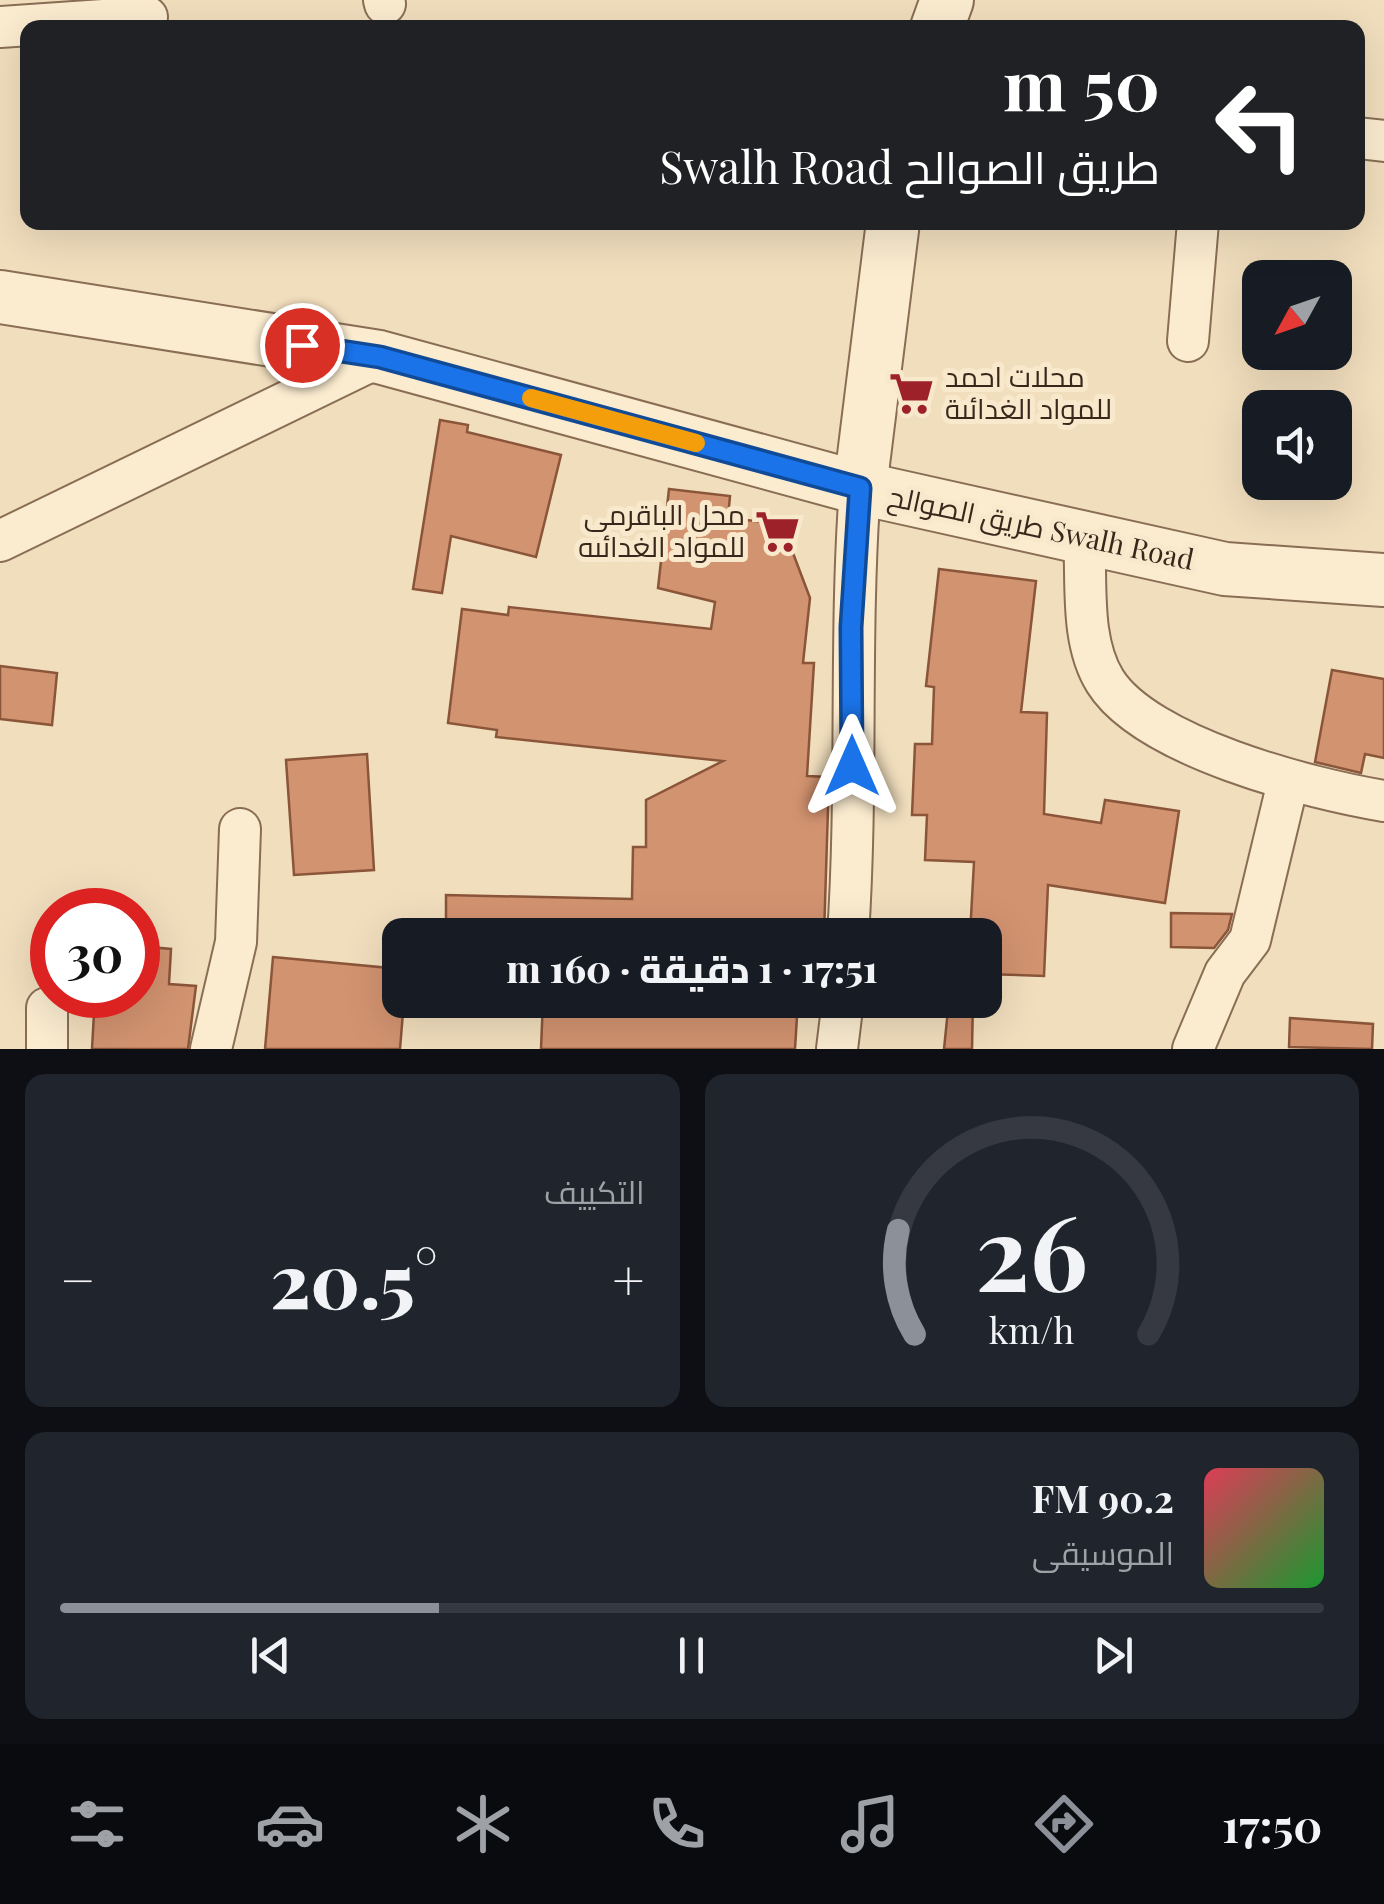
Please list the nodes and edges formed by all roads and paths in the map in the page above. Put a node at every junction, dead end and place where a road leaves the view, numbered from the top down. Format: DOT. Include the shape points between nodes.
graph roads {
  1 [pos="146,17"];
  2 [pos="102,20"];
  3 [pos="893,230"];
  4 [pos="1197,230"];
  5 [pos="0,298"];
  6 [pos="1188,341"];
  7 [pos="380,357"];
  8 [pos="860,488"];
  9 [pos="1084,538"];
  10 [pos="0,541"];
  11 [pos="1384,580"];
  12 [pos="1288,782"];
  13 [pos="1384,802"];
  14 [pos="240,829"];
  15 [pos="849,918"];
  16 [pos="47,1018"];
  17 [pos="841,1018"];
  18 [pos="48,1049"];
  19 [pos="211,1049"];
  20 [pos="837,1049"];
  21 [pos="1193,1049"];
  1 -- 2 [label="street"];
  3 -- 8 [label="street"];
  4 -- 6 [label="street"];
  5 -- 7 [label="street, طريق الصوالح Swalh Road"];
  7 -- 8 [label="street, طريق الصوالح Swalh Road"];
  7 -- 10 [label="street"];
  8 -- 9 [label="street, طريق الصوالح Swalh Road"];
  8 -- 15 [label="street" via="851,627"];
  9 -- 11 [label="street, طريق الصوالح Swalh Road" via="1225,569"];
  9 -- 12 [label="street" via="1090,642 1113,691 1148,721"];
  12 -- 13 [label="street"];
  12 -- 21 [label="street" via="1250,940 1225,972"];
  14 -- 19 [label="street" via="236,942"];
  16 -- 18 [label="street"];
  17 -- 20 [label="street"];
}
